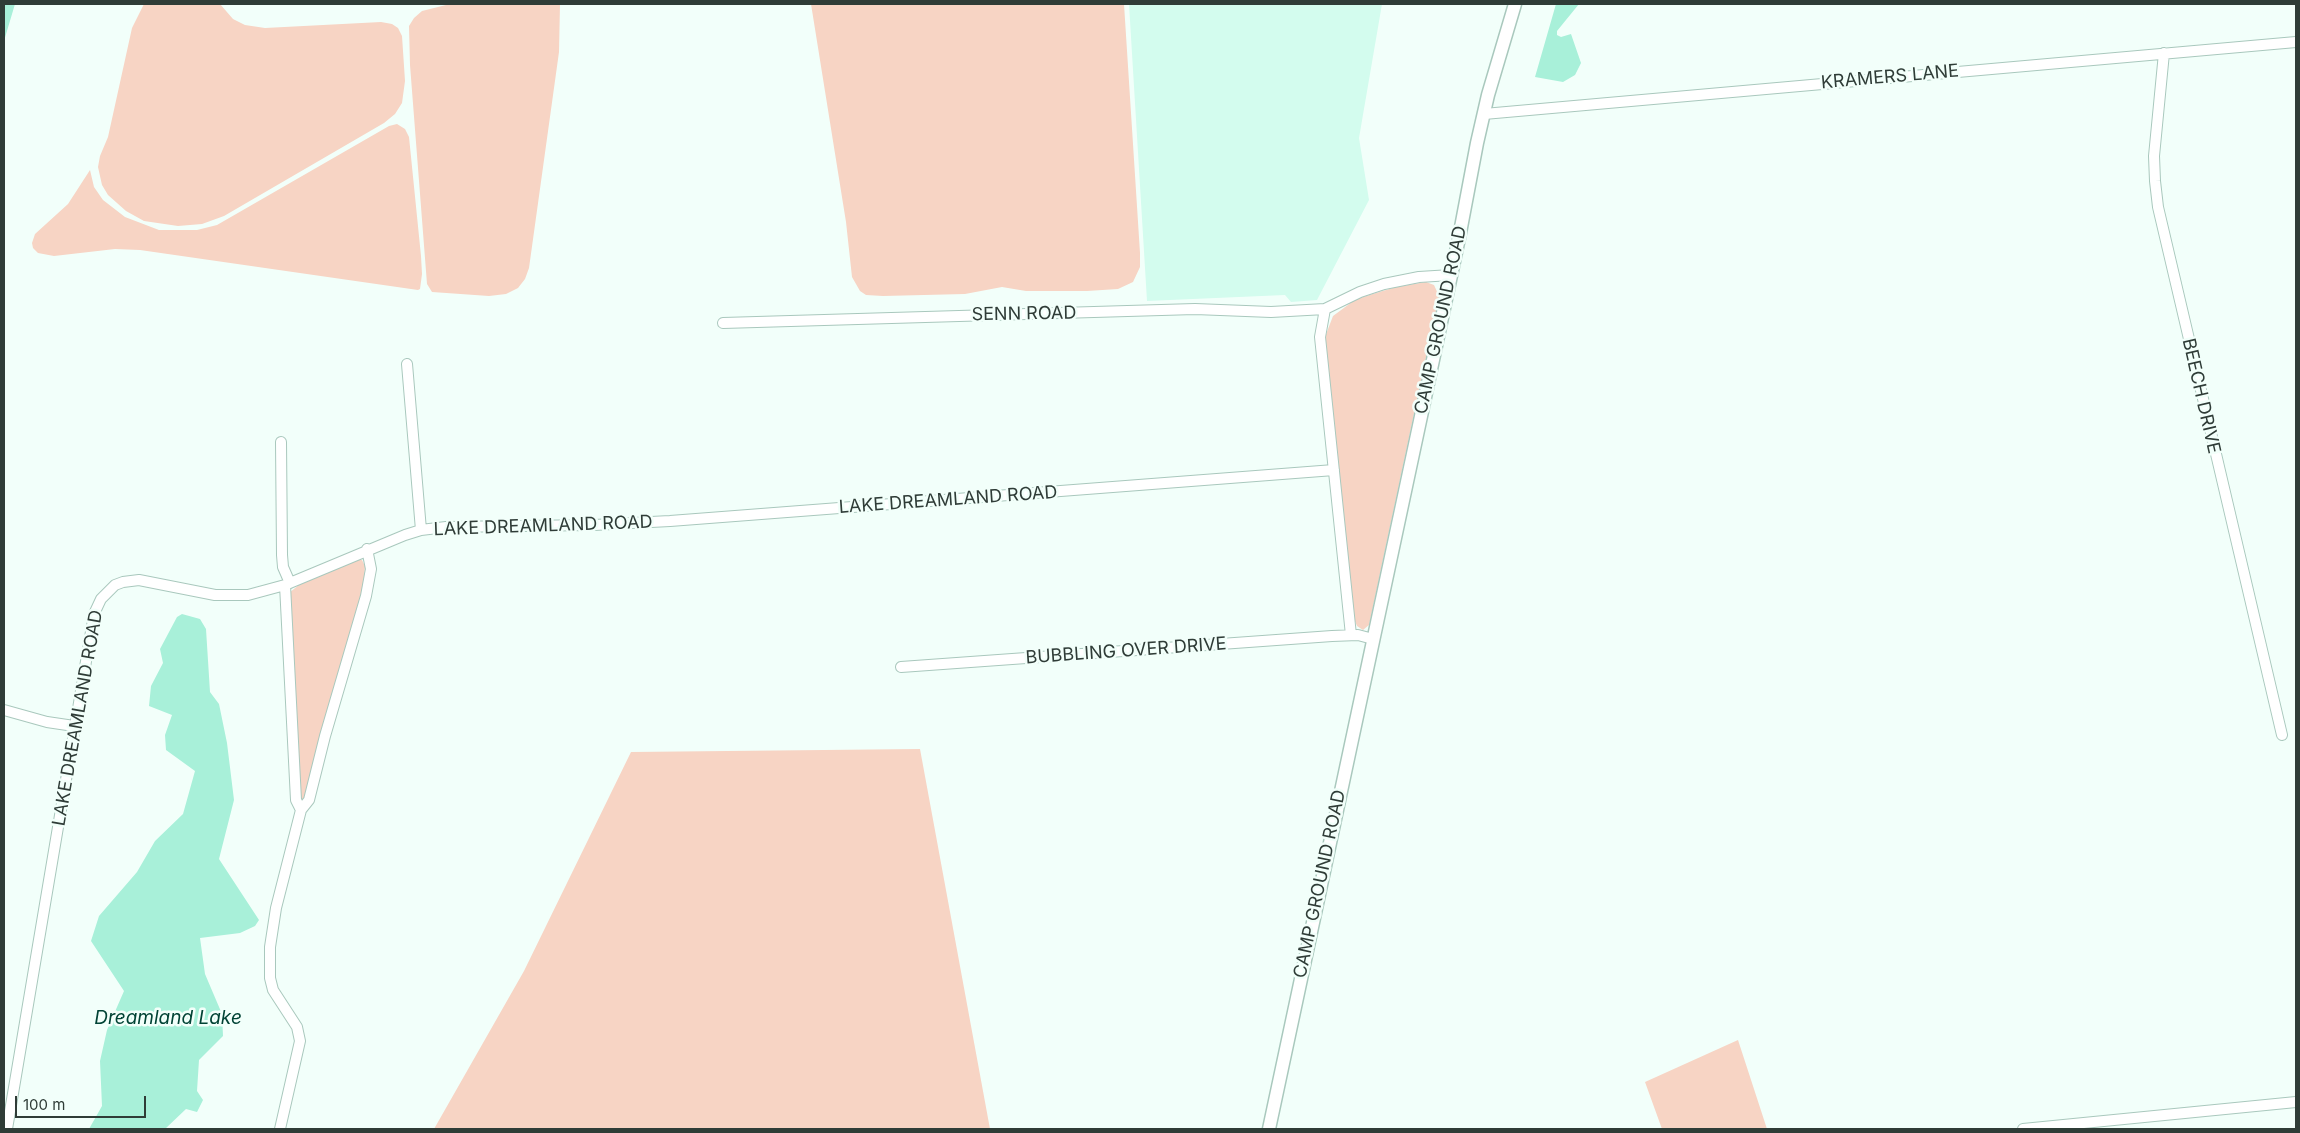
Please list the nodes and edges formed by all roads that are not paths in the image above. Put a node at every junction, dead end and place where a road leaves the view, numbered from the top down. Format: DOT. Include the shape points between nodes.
graph roads {
  1 [pos="1516,4"];
  2 [pos="2296,42"];
  3 [pos="2164,53"];
  4 [pos="1484,114"];
  5 [pos="1451,275"];
  6 [pos="1324,309"];
  7 [pos="722,323"];
  8 [pos="407,364"];
  9 [pos="281,442"];
  10 [pos="1334,470"];
  11 [pos="421,530"];
  12 [pos="367,549"];
  13 [pos="287,584"];
  14 [pos="1351,635"];
  15 [pos="1373,639"];
  16 [pos="901,667"];
  17 [pos="4,710"];
  18 [pos="74,726"];
  19 [pos="2282,735"];
  20 [pos="301,810"];
  21 [pos="2296,1102"];
  22 [pos="7,1129"];
  23 [pos="280,1129"];
  24 [pos="1268,1129"];
  25 [pos="2023,1129"];
  1 -- 4 [label="street, CAMP GROUND ROAD"];
  2 -- 3 [label="street, KRAMERS LANE"];
  3 -- 4 [label="street, KRAMERS LANE"];
  3 -- 19 [label="street, BEECH DRIVE" via="2154,156 2157,201"];
  4 -- 5 [label="street, CAMP GROUND ROAD"];
  5 -- 6 [label="street" via="1384,284"];
  5 -- 15 [label="street, CAMP GROUND ROAD"];
  6 -- 7 [label="street, SENN ROAD" via="1271,312 1195,309"];
  6 -- 10 [label="street" via="1320,336"];
  8 -- 11 [label="street"];
  9 -- 13 [label="street" via="282,555"];
  10 -- 11 [label="street, LAKE DREAMLAND ROAD" via="670,521"];
  10 -- 14 [label="street"];
  11 -- 12 [label="street, LAKE DREAMLAND ROAD"];
  12 -- 13 [label="street, LAKE DREAMLAND ROAD"];
  12 -- 20 [label="street" via="371,575 366,596 309,800"];
  13 -- 18 [label="street, LAKE DREAMLAND ROAD" via="270,591 232,596 139,580 115,585 101,599 94,614"];
  13 -- 20 [label="street" via="296,800"];
  14 -- 15 [label="street"];
  14 -- 16 [label="street, BUBBLING OVER DRIVE"];
  15 -- 24 [label="street, CAMP GROUND ROAD"];
  17 -- 18 [label="street"];
  18 -- 22 [label="street, LAKE DREAMLAND ROAD"];
  20 -- 23 [label="street" via="281,882 270,947 271,987 300,1036"];
  21 -- 25 [label="street"];
}
